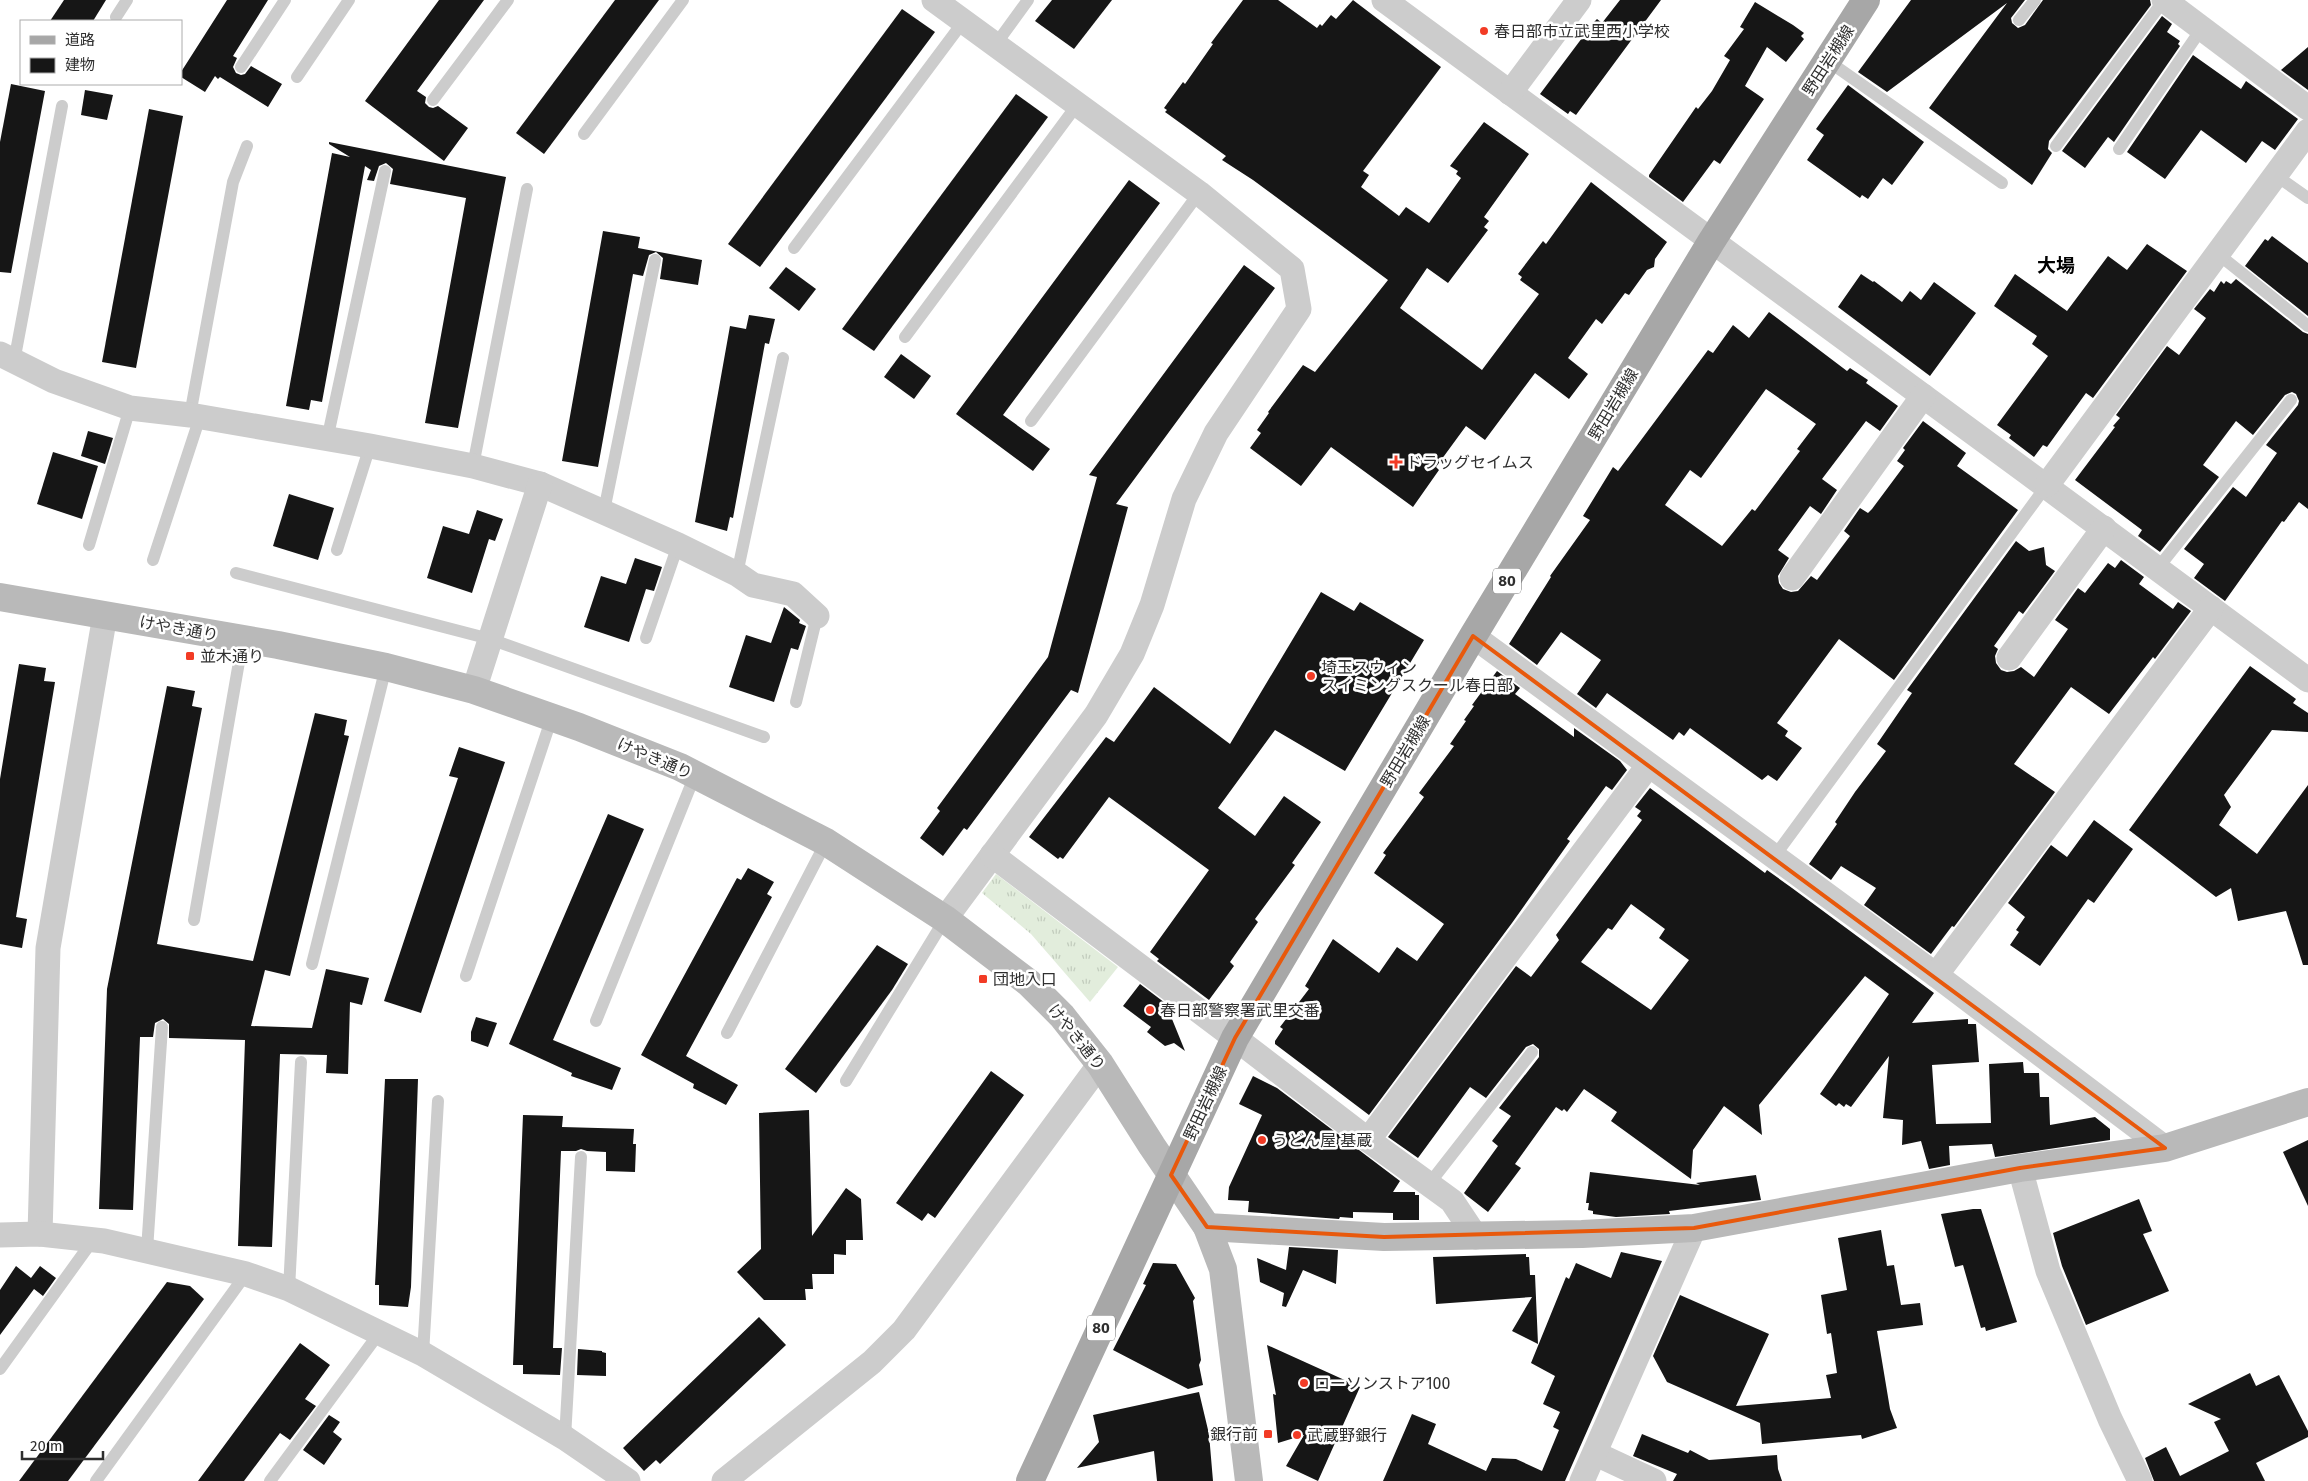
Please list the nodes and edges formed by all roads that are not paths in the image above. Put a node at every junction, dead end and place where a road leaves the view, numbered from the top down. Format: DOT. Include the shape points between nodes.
graph roads {
  1 [pos="127,0"];
  2 [pos="285,0"];
  3 [pos="349,0"];
  4 [pos="508,0"];
  5 [pos="683,0"];
  6 [pos="934,0"];
  7 [pos="1028,0"];
  8 [pos="1384,0"];
  9 [pos="1579,0"];
  10 [pos="1866,0"];
  11 [pos="2035,0"];
  12 [pos="2164,0"];
  13 [pos="116,17"];
  14 [pos="2019,20"];
  15 [pos="962,22"];
  16 [pos="2202,28"];
  17 [pos="996,44"];
  18 [pos="1828,61"];
  19 [pos="241,67"];
  20 [pos="297,77"];
  21 [pos="1510,93"];
  22 [pos="433,100"];
  23 [pos="1077,105"];
  24 [pos="62,106"];
  25 [pos="2308,108"];
  26 [pos="2308,131"];
  27 [pos="584,134"];
  28 [pos="246,146"];
  29 [pos="2056,146"];
  30 [pos="2119,150"];
  31 [pos="385,171"];
  32 [pos="2275,175"];
  33 [pos="2002,183"];
  34 [pos="527,188"];
  35 [pos="1199,194"];
  36 [pos="2308,198"];
  37 [pos="1711,242"];
  38 [pos="794,248"];
  39 [pos="2218,254"];
  40 [pos="654,260"];
  41 [pos="2308,326"];
  42 [pos="905,337"];
  43 [pos="7,358"];
  44 [pos="783,358"];
  45 [pos="1923,396"];
  46 [pos="2291,400"];
  47 [pos="130,408"];
  48 [pos="195,416"];
  49 [pos="1031,421"];
  50 [pos="327,440"];
  51 [pos="370,446"];
  52 [pos="472,466"];
  53 [pos="540,484"];
  54 [pos="2047,485"];
  55 [pos="604,511"];
  56 [pos="2104,528"];
  57 [pos="89,545"];
  58 [pos="678,545"];
  59 [pos="337,550"];
  60 [pos="153,560"];
  61 [pos="2158,568"];
  62 [pos="236,573"];
  63 [pos="738,574"];
  64 [pos="1792,578"];
  65 [pos="0,597"];
  66 [pos="2211,608"];
  67 [pos="105,615"];
  68 [pos="816,616"];
  69 [pos="1473,636"];
  70 [pos="243,638"];
  71 [pos="646,638"];
  72 [pos="490,639"];
  73 [pos="2009,658"];
  74 [pos="386,667"];
  75 [pos="2308,680"];
  76 [pos="474,690"];
  77 [pos="796,702"];
  78 [pos="552,718"];
  79 [pos="764,737"];
  80 [pos="1648,766"];
  81 [pos="695,775"];
  82 [pos="826,842"];
  83 [pos="992,856"];
  84 [pos="1774,857"];
  85 [pos="945,919"];
  86 [pos="194,920"];
  87 [pos="312,964"];
  88 [pos="1936,975"];
  89 [pos="466,976"];
  90 [pos="596,1020"];
  91 [pos="162,1027"];
  92 [pos="727,1033"];
  93 [pos="1235,1038"];
  94 [pos="1532,1052"];
  95 [pos="301,1062"];
  96 [pos="1100,1064"];
  97 [pos="846,1081"];
  98 [pos="438,1101"];
  99 [pos="2308,1102"];
  100 [pos="1368,1140"];
  101 [pos="2165,1148"];
  102 [pos="580,1157"];
  103 [pos="2020,1168"];
  104 [pos="1171,1174"];
  105 [pos="1429,1184"];
  106 [pos="1207,1227"];
  107 [pos="1694,1228"];
  108 [pos="40,1234"];
  109 [pos="0,1235"];
  110 [pos="1476,1236"];
  111 [pos="93,1240"];
  112 [pos="147,1250"];
  113 [pos="246,1274"];
  114 [pos="288,1289"];
  115 [pos="380,1332"];
  116 [pos="423,1354"];
  117 [pos="0,1369"];
  118 [pos="566,1438"];
  119 [pos="1596,1454"];
  120 [pos="96,1481"];
  121 [pos="270,1481"];
  122 [pos="628,1481"];
  123 [pos="724,1481"];
  124 [pos="1030,1481"];
  125 [pos="1249,1481"];
  126 [pos="1582,1481"];
  127 [pos="1654,1481"];
  128 [pos="2140,1481"];
  1 -- 13 [label="lane"];
  2 -- 19 [label="lane"];
  3 -- 20 [label="lane"];
  4 -- 22 [label="lane"];
  5 -- 27 [label="lane"];
  6 -- 15 [label="street"];
  7 -- 17 [label="lane"];
  8 -- 21 [label="street"];
  9 -- 21 [label="street"];
  10 -- 18 [label="main road, 野田岩槻線 / 80"];
  11 -- 14 [label="lane"];
  12 -- 16 [label="street"];
  12 -- 29 [label="lane"];
  15 -- 17 [label="street"];
  15 -- 38 [label="lane"];
  16 -- 25 [label="street"];
  16 -- 30 [label="lane"];
  17 -- 23 [label="street"];
  18 -- 33 [label="lane"];
  18 -- 37 [label="main road, 野田岩槻線 / 80"];
  21 -- 37 [label="street"];
  23 -- 35 [label="street"];
  23 -- 42 [label="lane"];
  24 -- 43 [label="lane"];
  26 -- 32 [label="street"];
  28 -- 48 [label="lane" via="233,182"];
  31 -- 50 [label="lane"];
  32 -- 36 [label="lane"];
  32 -- 39 [label="street"];
  34 -- 52 [label="lane"];
  35 -- 49 [label="lane"];
  35 -- 83 [label="street" via="1292,269 1299,309 1216,433 1184,499 1152,605 1132,654 1096,715"];
  37 -- 45 [label="street"];
  37 -- 69 [label="main road, 野田岩槻線 / 80"];
  39 -- 41 [label="lane"];
  39 -- 54 [label="street"];
  40 -- 55 [label="lane"];
  43 -- 47 [label="street" via="54,381"];
  44 -- 63 [label="lane"];
  45 -- 54 [label="street"];
  45 -- 64 [label="street"];
  46 -- 61 [label="lane"];
  47 -- 48 [label="street"];
  47 -- 57 [label="lane"];
  48 -- 50 [label="street"];
  48 -- 60 [label="lane"];
  50 -- 51 [label="street"];
  51 -- 52 [label="street"];
  51 -- 59 [label="lane"];
  52 -- 53 [label="street"];
  53 -- 55 [label="street"];
  53 -- 72 [label="street"];
  54 -- 56 [label="street"];
  54 -- 84 [label="lane"];
  55 -- 58 [label="street"];
  56 -- 61 [label="street"];
  56 -- 73 [label="street"];
  58 -- 63 [label="street"];
  58 -- 71 [label="lane"];
  61 -- 66 [label="street"];
  62 -- 72 [label="lane"];
  63 -- 68 [label="street" via="753,584 794,594"];
  65 -- 67 [label="street, けやき通り"];
  66 -- 75 [label="street"];
  66 -- 88 [label="street"];
  67 -- 70 [label="street, けやき通り"];
  67 -- 108 [label="street" via="48,948"];
  68 -- 77 [label="lane"];
  69 -- 80 [label="street"];
  69 -- 93 [label="main road, 野田岩槻線 / 80"];
  70 -- 74 [label="street, けやき通り"];
  70 -- 86 [label="lane"];
  72 -- 76 [label="street"];
  72 -- 79 [label="lane"];
  74 -- 76 [label="street, けやき通り"];
  74 -- 87 [label="lane"];
  76 -- 78 [label="street, けやき通り"];
  78 -- 81 [label="street, けやき通り"];
  78 -- 89 [label="lane"];
  80 -- 84 [label="street"];
  80 -- 100 [label="street"];
  81 -- 82 [label="street, けやき通り"];
  81 -- 90 [label="lane"];
  82 -- 85 [label="street, けやき通り"];
  82 -- 92 [label="lane"];
  83 -- 85 [label="street"];
  83 -- 93 [label="street"];
  84 -- 88 [label="street"];
  85 -- 96 [label="street, けやき通り" via="1029,983 1062,1016"];
  85 -- 97 [label="lane"];
  88 -- 101 [label="street"];
  91 -- 112 [label="lane"];
  93 -- 100 [label="street"];
  93 -- 104 [label="main road, 野田岩槻線 / 80"];
  94 -- 105 [label="lane"];
  95 -- 114 [label="lane"];
  96 -- 104 [label="street, けやき通り"];
  96 -- 123 [label="street" via="904,1330 872,1362"];
  98 -- 116 [label="lane"];
  99 -- 101 [label="street"];
  100 -- 105 [label="street"];
  101 -- 103 [label="street"];
  102 -- 118 [label="lane"];
  103 -- 107 [label="street"];
  103 -- 128 [label="street" via="2048,1271 2110,1419"];
  104 -- 106 [label="street, けやき通り"];
  104 -- 124 [label="main road, 野田岩槻線 / 80"];
  105 -- 110 [label="street" via="1452,1201"];
  106 -- 110 [label="street" via="1384,1237"];
  106 -- 125 [label="street, けやき通り" via="1222,1269"];
  107 -- 110 [label="street"];
  107 -- 119 [label="street"];
  108 -- 109 [label="street"];
  108 -- 111 [label="street"];
  111 -- 112 [label="street"];
  111 -- 117 [label="lane"];
  112 -- 113 [label="street"];
  113 -- 114 [label="street"];
  113 -- 120 [label="lane"];
  114 -- 115 [label="street"];
  115 -- 116 [label="street"];
  115 -- 121 [label="lane"];
  116 -- 118 [label="street"];
  118 -- 122 [label="street"];
  119 -- 126 [label="street"];
  119 -- 127 [label="street"];
}
